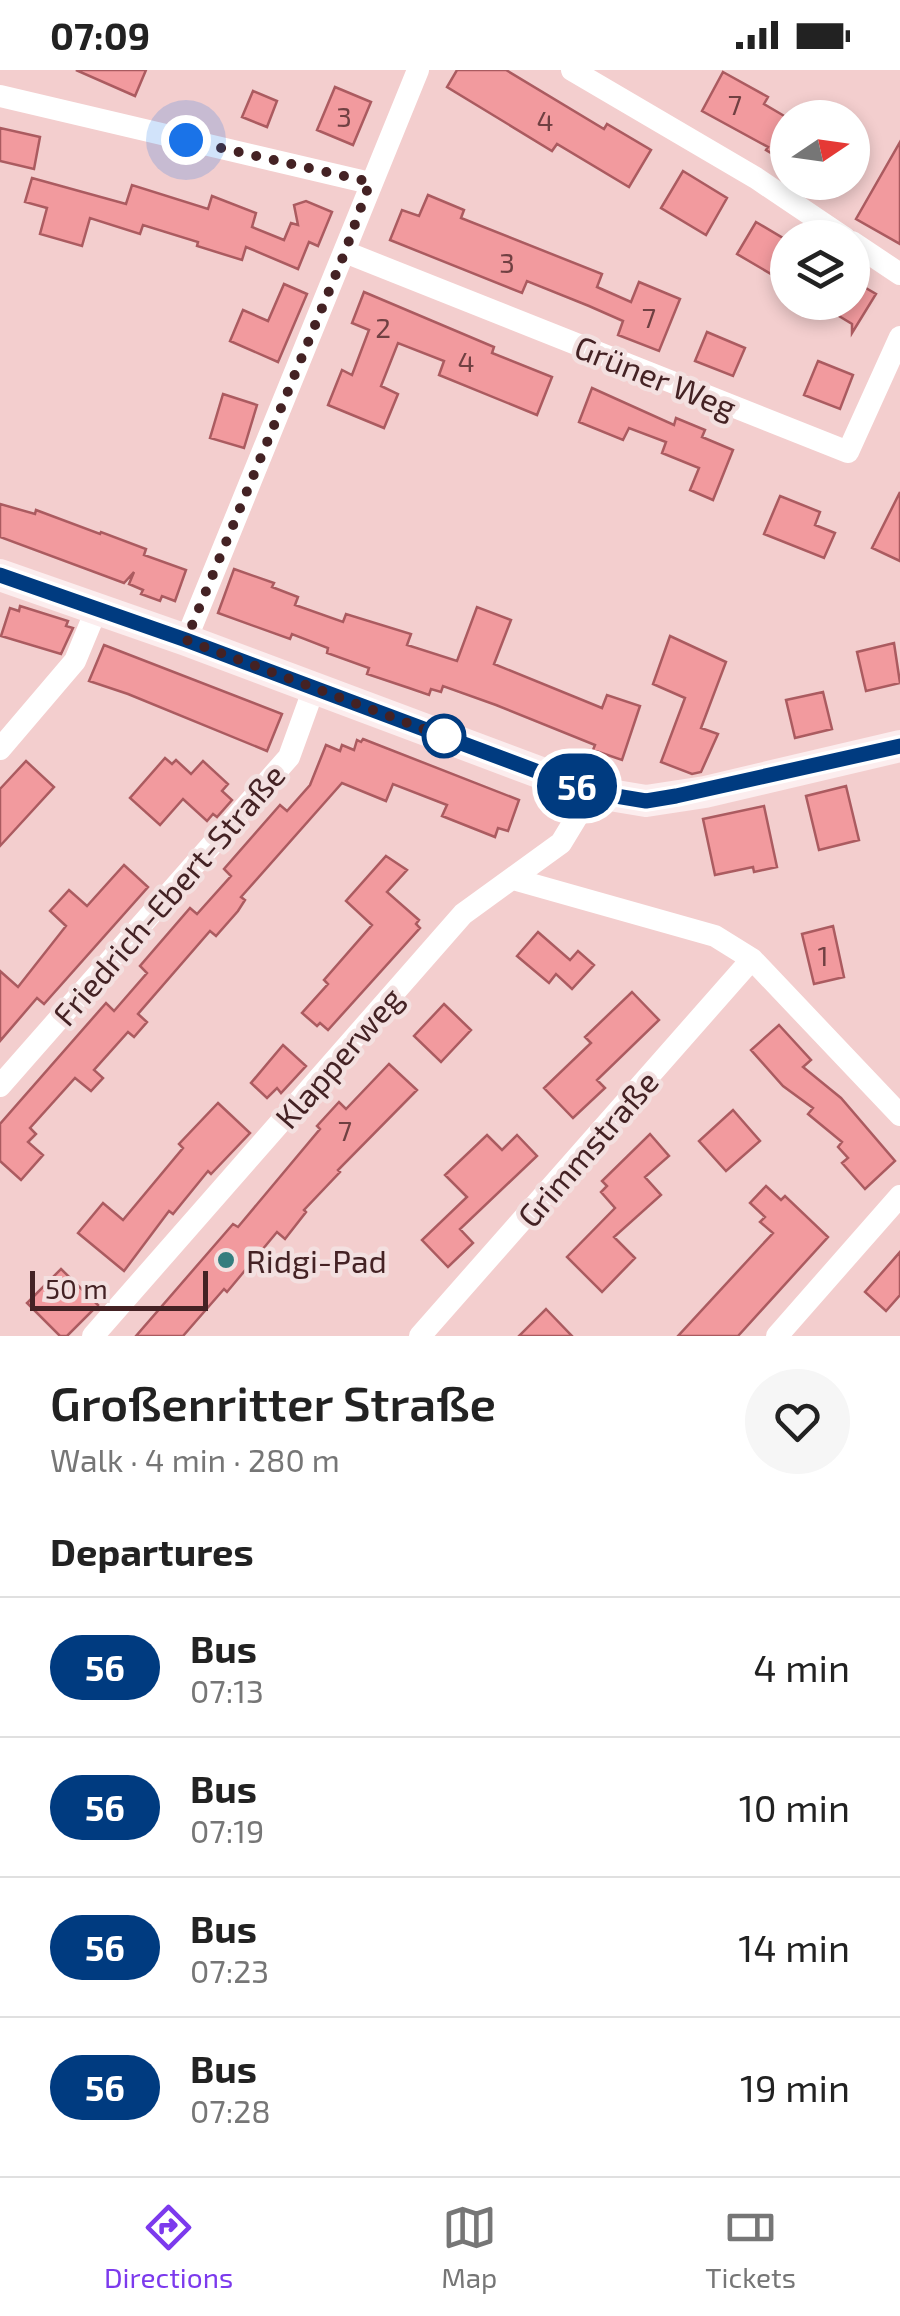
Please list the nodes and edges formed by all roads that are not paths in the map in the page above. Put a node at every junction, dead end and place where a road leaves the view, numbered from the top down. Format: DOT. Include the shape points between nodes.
graph roads {
  1 [pos="418,70"];
  2 [pos="572,70"];
  3 [pos="0,96"];
  4 [pos="370,182"];
  5 [pos="818,220"];
  6 [pos="345,252"];
  7 [pos="870,254"];
  8 [pos="900,274"];
  9 [pos="900,336"];
  10 [pos="0,575"];
  11 [pos="97,608"];
  12 [pos="186,640"];
  13 [pos="314,688"];
  14 [pos="900,746"];
  15 [pos="0,749"];
  16 [pos="592,792"];
  17 [pos="513,879"];
  18 [pos="752,959"];
  19 [pos="0,1086"];
  20 [pos="900,1115"];
  21 [pos="900,1196"];
  22 [pos="93,1336"];
  23 [pos="420,1336"];
  24 [pos="777,1336"];
  1 -- 4 [label="street"];
  2 -- 5 [label="street"];
  3 -- 4 [label="street"];
  4 -- 6 [label="street"];
  6 -- 9 [label="street, Grüner Weg" via="848,452"];
  6 -- 12 [label="street"];
  7 -- 8 [label="street"];
  10 -- 11 [label="main road"];
  11 -- 12 [label="main road"];
  11 -- 15 [label="street" via="75,661"];
  12 -- 13 [label="main road"];
  13 -- 16 [label="main road"];
  13 -- 19 [label="street, Friedrich-Ebert-Straße" via="289,757"];
  14 -- 16 [label="main road" via="646,801"];
  16 -- 17 [label="street, Klapperweg" via="561,842"];
  17 -- 18 [label="street" via="715,936"];
  17 -- 22 [label="street, Klapperweg" via="463,914"];
  18 -- 20 [label="street"];
  18 -- 23 [label="street, Grimmstraße"];
  21 -- 24 [label="street"];
}
